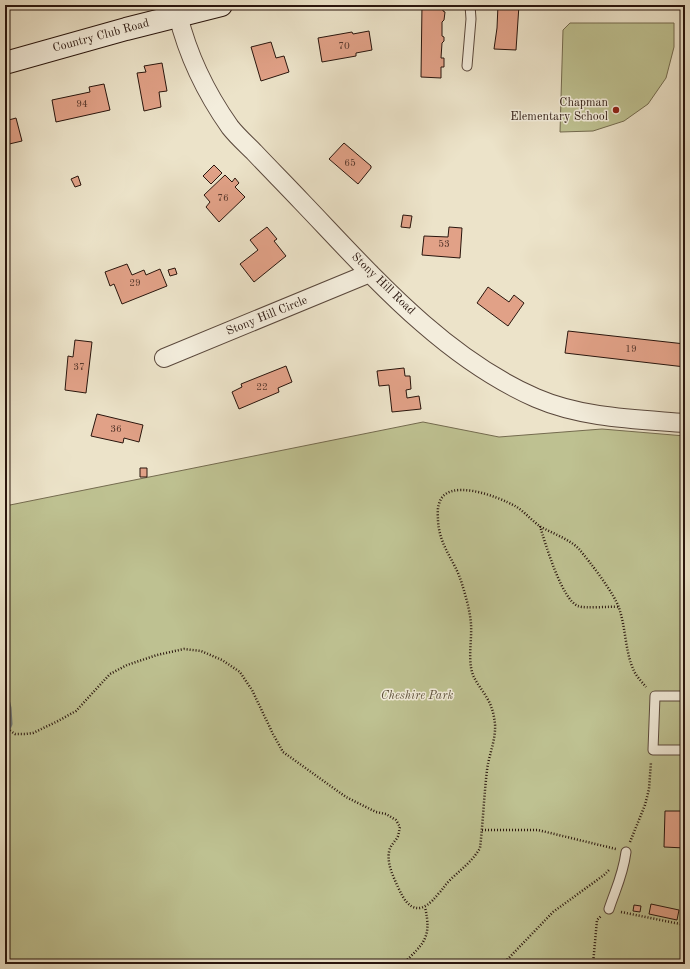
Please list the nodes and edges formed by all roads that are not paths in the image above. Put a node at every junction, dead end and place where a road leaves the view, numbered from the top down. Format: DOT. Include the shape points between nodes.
graph roads {
  1 [pos="220,5"];
  2 [pos="470,5"];
  3 [pos="178,15"];
  4 [pos="5,63"];
  5 [pos="467,66"];
  6 [pos="370,274"];
  7 [pos="164,358"];
  8 [pos="685,423"];
  9 [pos="685,696"];
  10 [pos="685,750"];
  11 [pos="626,852"];
  12 [pos="609,909"];
  1 -- 3 [label="street, Country Club Road"];
  2 -- 5 [label="lane"];
  3 -- 4 [label="street, Country Club Road"];
  3 -- 6 [label="street, Stony Hill Road" via="183,36 206,89 231,128"];
  6 -- 7 [label="street, Stony Hill Circle"];
  6 -- 8 [label="street, Stony Hill Road" via="462,356 513,387 559,406 583,412"];
  9 -- 10 [label="lane" via="655,696 653,750"];
  11 -- 12 [label="lane" via="624,869"];
}
